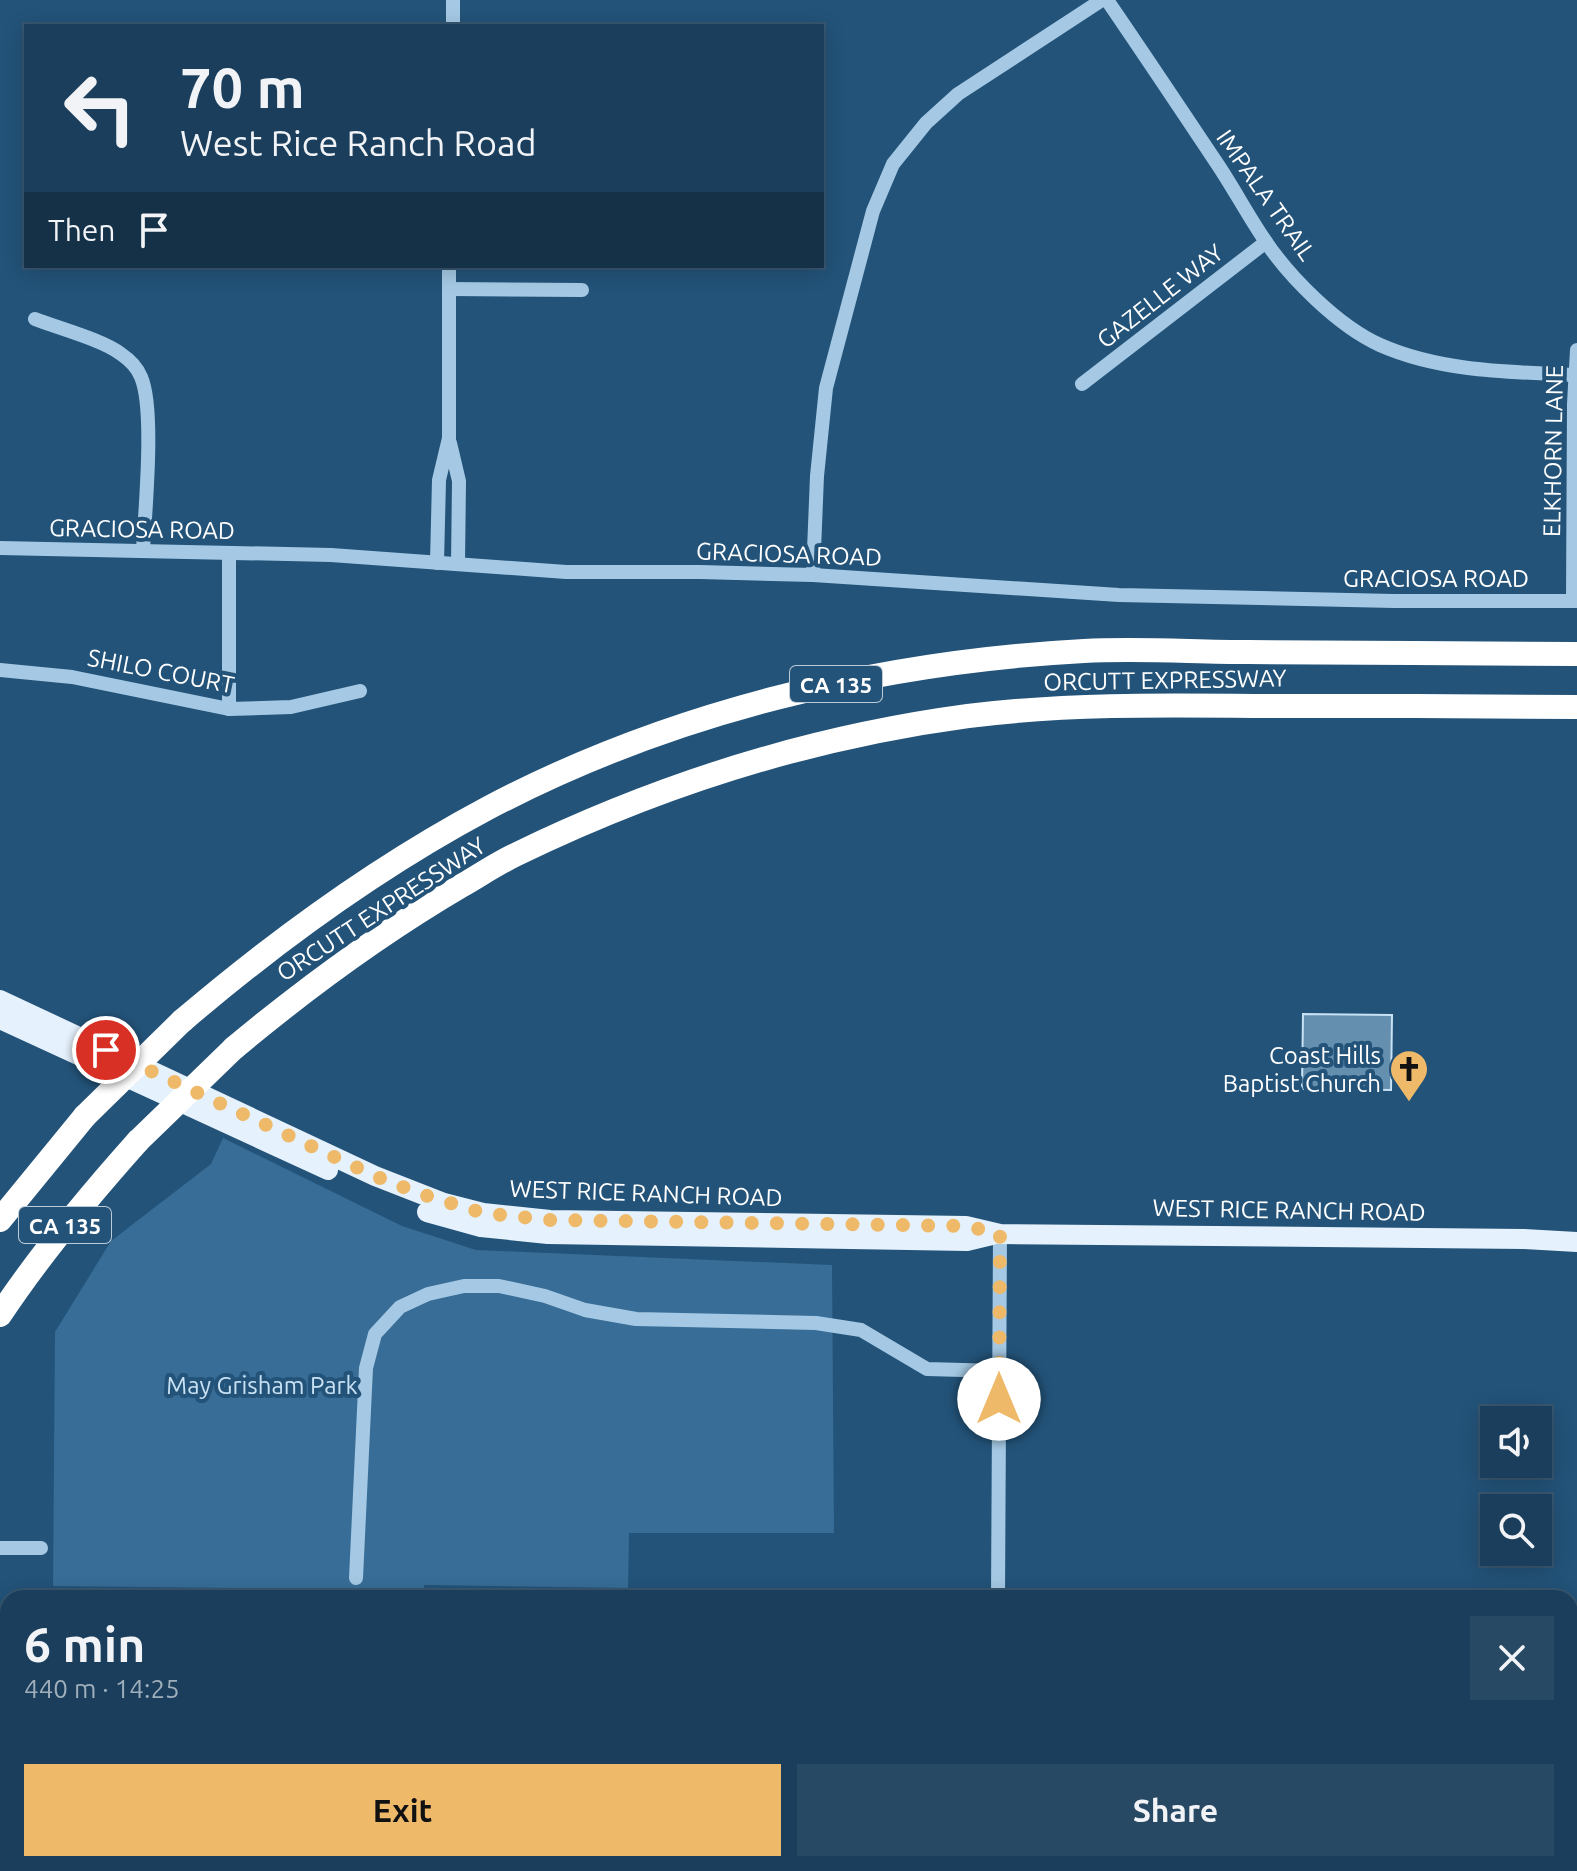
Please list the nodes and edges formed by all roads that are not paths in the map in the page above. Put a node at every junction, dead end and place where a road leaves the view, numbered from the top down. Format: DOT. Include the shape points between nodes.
graph roads {
  1 [pos="453,0"];
  2 [pos="1105,0"];
  3 [pos="453,24"];
  4 [pos="1266,242"];
  5 [pos="449,268"];
  6 [pos="449,289"];
  7 [pos="582,290"];
  8 [pos="35,319"];
  9 [pos="1577,350"];
  10 [pos="1576,375"];
  11 [pos="1082,384"];
  12 [pos="449,438"];
  13 [pos="0,548"];
  14 [pos="143,550"];
  15 [pos="229,553"];
  16 [pos="437,563"];
  17 [pos="458,564"];
  18 [pos="813,575"];
  19 [pos="1575,601"];
  20 [pos="1577,654"];
  21 [pos="0,670"];
  22 [pos="360,691"];
  23 [pos="1577,707"];
  24 [pos="229,709"];
  25 [pos="0,1000"];
  26 [pos="0,1019"];
  27 [pos="0,1220"];
  28 [pos="1000,1234"];
  29 [pos="1577,1242"];
  30 [pos="0,1315"];
  31 [pos="999,1371"];
  32 [pos="0,1548"];
  33 [pos="41,1548"];
  34 [pos="356,1578"];
  35 [pos="998,1590"];
  1 -- 3 [label="street"];
  2 -- 4 [label="street, IMPALA TRAIL"];
  2 -- 18 [label="street" via="958,94 893,164 873,211 826,388"];
  4 -- 10 [label="street, IMPALA TRAIL" via="1301,284 1346,325 1379,345 1426,361"];
  4 -- 11 [label="street, GAZELLE WAY"];
  5 -- 6 [label="street"];
  6 -- 7 [label="street"];
  6 -- 12 [label="street"];
  8 -- 14 [label="street" via="119,351 142,379 147,434"];
  9 -- 10 [label="street, ELKHORN LANE"];
  10 -- 19 [label="street, ELKHORN LANE"];
  12 -- 16 [label="street" via="439,480"];
  12 -- 17 [label="street" via="459,481"];
  13 -- 14 [label="street, GRACIOSA ROAD"];
  14 -- 15 [label="street, GRACIOSA ROAD"];
  15 -- 16 [label="street, GRACIOSA ROAD"];
  15 -- 24 [label="street"];
  16 -- 17 [label="street, GRACIOSA ROAD"];
  17 -- 18 [label="street, GRACIOSA ROAD" via="566,572"];
  18 -- 19 [label="street, GRACIOSA ROAD" via="1119,595"];
  20 -- 27 [label="highway, ORCUTT EXPRESSWAY / CA 135, bridge" via="1085,651 941,665 838,683 718,715 613,751 490,807 410,852 253,960 85,1116"];
  21 -- 24 [label="street, SHILO COURT" via="72,677"];
  22 -- 24 [label="street, SHILO COURT" via="291,707"];
  23 -- 30 [label="highway, ORCUTT EXPRESSWAY / CA 135, bridge" via="1105,705 970,716 846,738 732,767 627,805 515,855 431,904 286,1005 138,1141 82,1203"];
  25 -- 28 [label="main road, WEST RICE RANCH ROAD" via="375,1176 483,1213 550,1220 966,1226"];
  26 -- 28 [label="main road, WEST RICE RANCH ROAD" via="373,1191 481,1227 548,1234 967,1241"];
  28 -- 29 [label="main road, WEST RICE RANCH ROAD"];
  28 -- 31 [label="street"];
  31 -- 34 [label="street" via="927,1369 861,1330 816,1323 636,1319 499,1286 428,1294 400,1307 375,1334 369,1357"];
  31 -- 35 [label="street"];
  32 -- 33 [label="street"];
}
